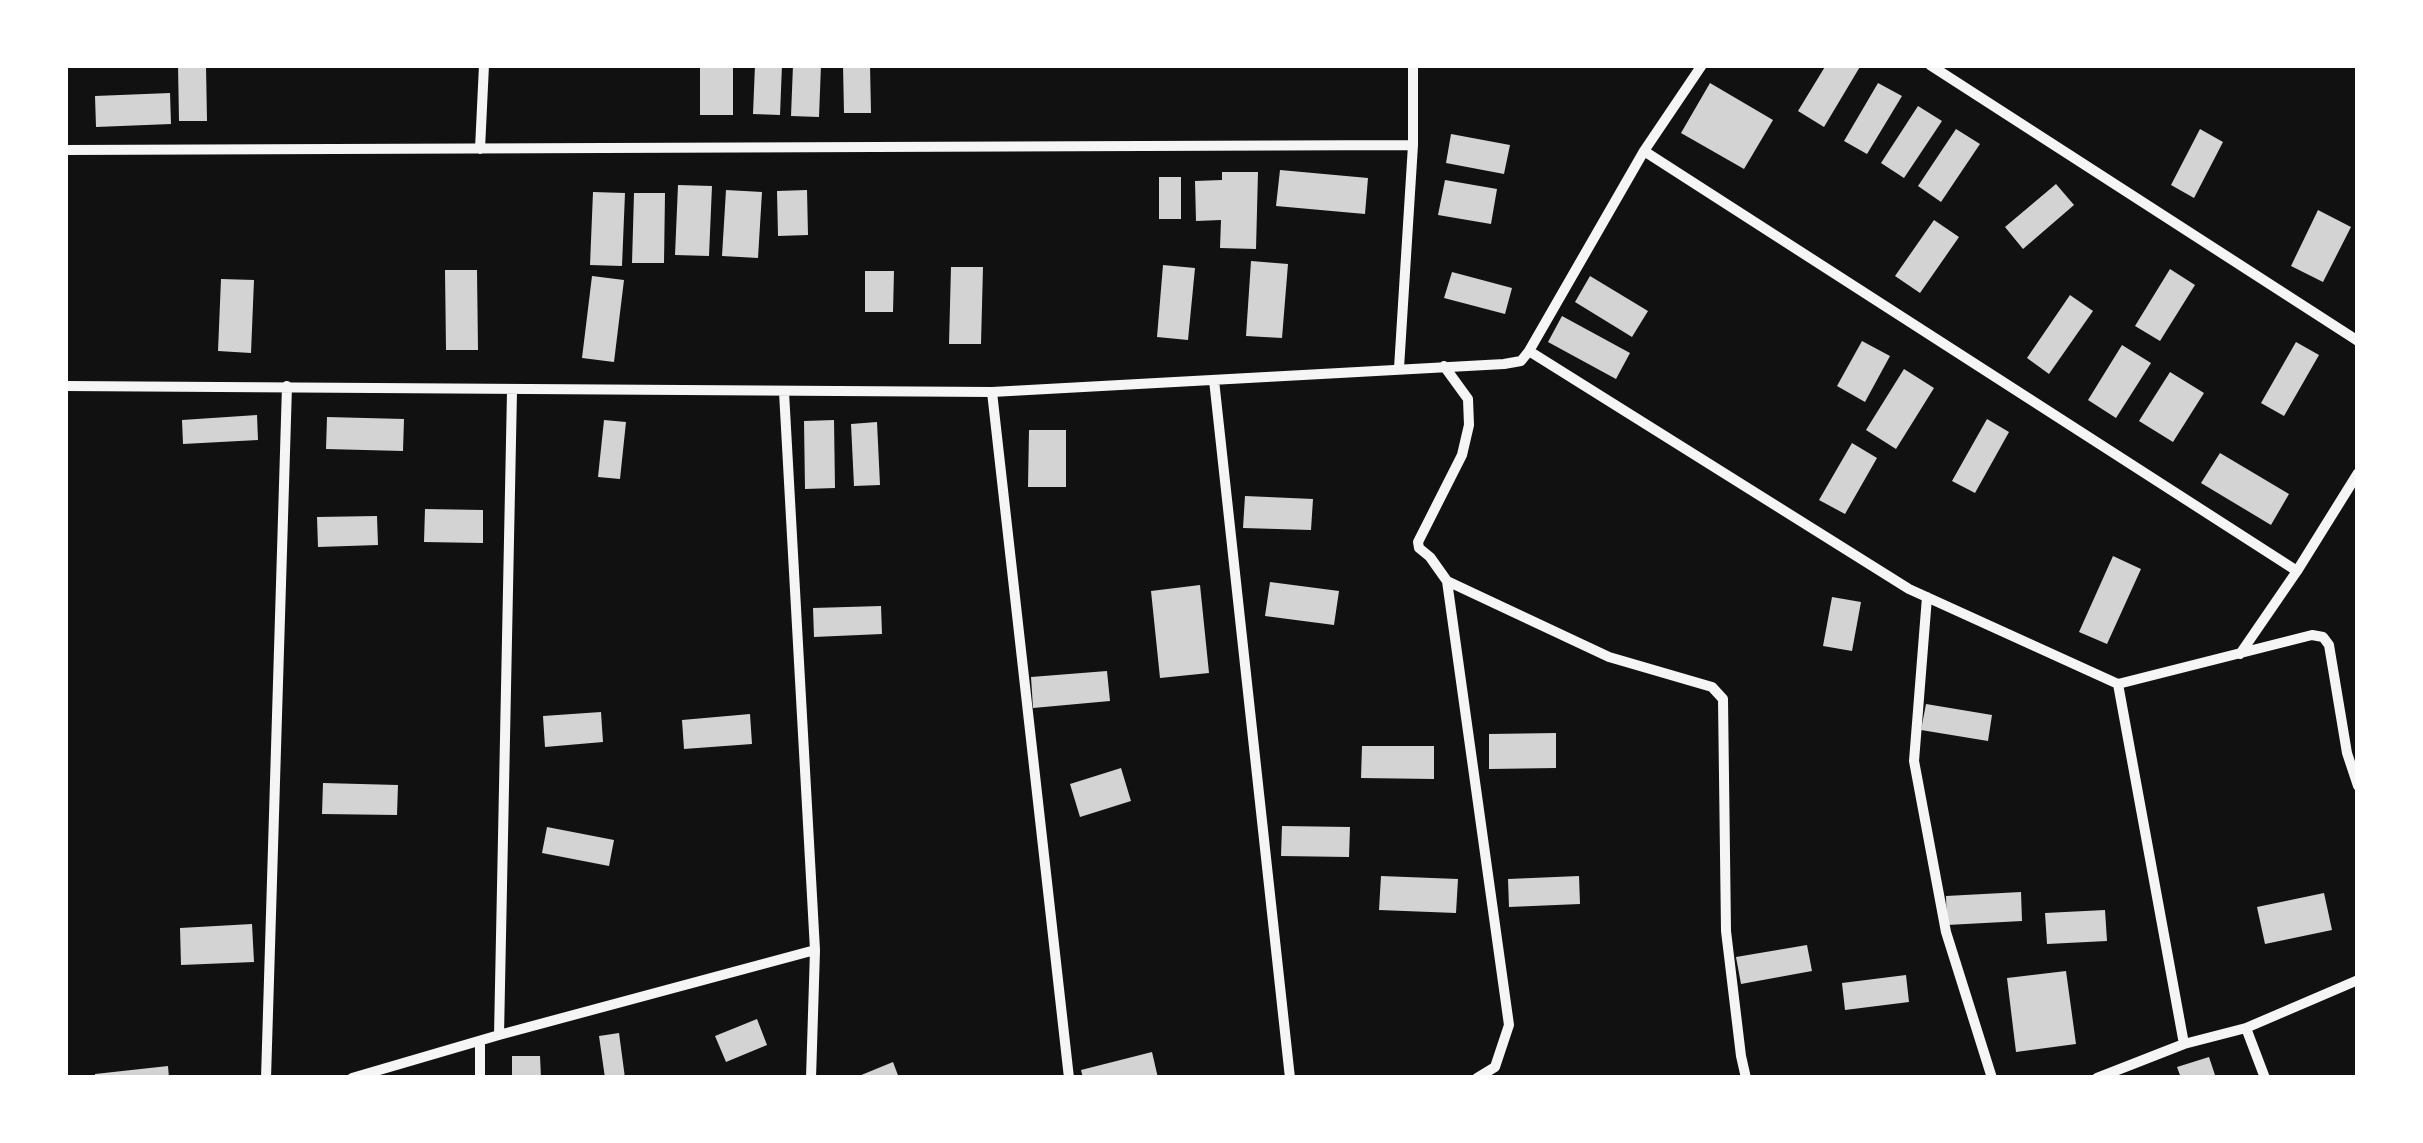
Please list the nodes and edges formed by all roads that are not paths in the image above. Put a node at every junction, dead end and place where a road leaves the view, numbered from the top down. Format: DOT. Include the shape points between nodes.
graph roads {
  1 [pos="484,65"];
  2 [pos="1413,65"];
  3 [pos="1702,65"];
  4 [pos="1930,65"];
  5 [pos="1413,145"];
  6 [pos="480,149"];
  7 [pos="65,150"];
  8 [pos="1644,151"];
  9 [pos="2358,341"];
  10 [pos="1529,351"];
  11 [pos="1444,366"];
  12 [pos="1399,368"];
  13 [pos="1214,380"];
  14 [pos="65,386"];
  15 [pos="287,386"];
  16 [pos="512,391"];
  17 [pos="784,392"];
  18 [pos="992,392"];
  19 [pos="2358,473"];
  20 [pos="2297,571"];
  21 [pos="1447,581"];
  22 [pos="1927,596"];
  23 [pos="2240,654"];
  24 [pos="2118,684"];
  25 [pos="2358,786"];
  26 [pos="815,950"];
  27 [pos="2358,980"];
  28 [pos="2246,1028"];
  29 [pos="499,1035"];
  30 [pos="480,1042"];
  31 [pos="2184,1044"];
  32 [pos="266,1078"];
  33 [pos="352,1078"];
  34 [pos="480,1078"];
  35 [pos="811,1078"];
  36 [pos="1069,1078"];
  37 [pos="1290,1078"];
  38 [pos="1477,1078"];
  39 [pos="1746,1078"];
  40 [pos="1992,1078"];
  41 [pos="2097,1078"];
  42 [pos="2265,1078"];
  1 -- 6 [label="street"];
  2 -- 5 [label="street"];
  3 -- 8 [label="street"];
  4 -- 9 [label="street"];
  5 -- 6 [label="street"];
  5 -- 12 [label="street"];
  6 -- 7 [label="street"];
  8 -- 10 [label="street"];
  8 -- 20 [label="street"];
  10 -- 11 [label="street" via="1521,361"];
  10 -- 22 [label="street"];
  11 -- 12 [label="street"];
  11 -- 21 [label="street" via="1468,399 1469,425 1462,455 1418,545"];
  12 -- 13 [label="street"];
  13 -- 18 [label="street"];
  13 -- 37 [label="street"];
  14 -- 15 [label="street"];
  15 -- 16 [label="street"];
  15 -- 32 [label="street"];
  16 -- 17 [label="street"];
  16 -- 29 [label="street"];
  17 -- 18 [label="street"];
  17 -- 26 [label="street"];
  18 -- 36 [label="street"];
  19 -- 20 [label="street"];
  20 -- 23 [label="street"];
  21 -- 38 [label="street" via="1508,1025 1495,1067"];
  21 -- 39 [label="street" via="1609,657 1712,686 1723,699 1726,931"];
  22 -- 24 [label="street"];
  22 -- 40 [label="street" via="1914,761 1946,932"];
  23 -- 24 [label="street"];
  23 -- 25 [label="street" via="2323,637"];
  24 -- 31 [label="street"];
  26 -- 29 [label="street"];
  26 -- 35 [label="street"];
  27 -- 28 [label="street"];
  28 -- 31 [label="street"];
  28 -- 42 [label="street"];
  29 -- 30 [label="street"];
  30 -- 33 [label="street"];
  30 -- 34 [label="street"];
  31 -- 41 [label="street"];
}
